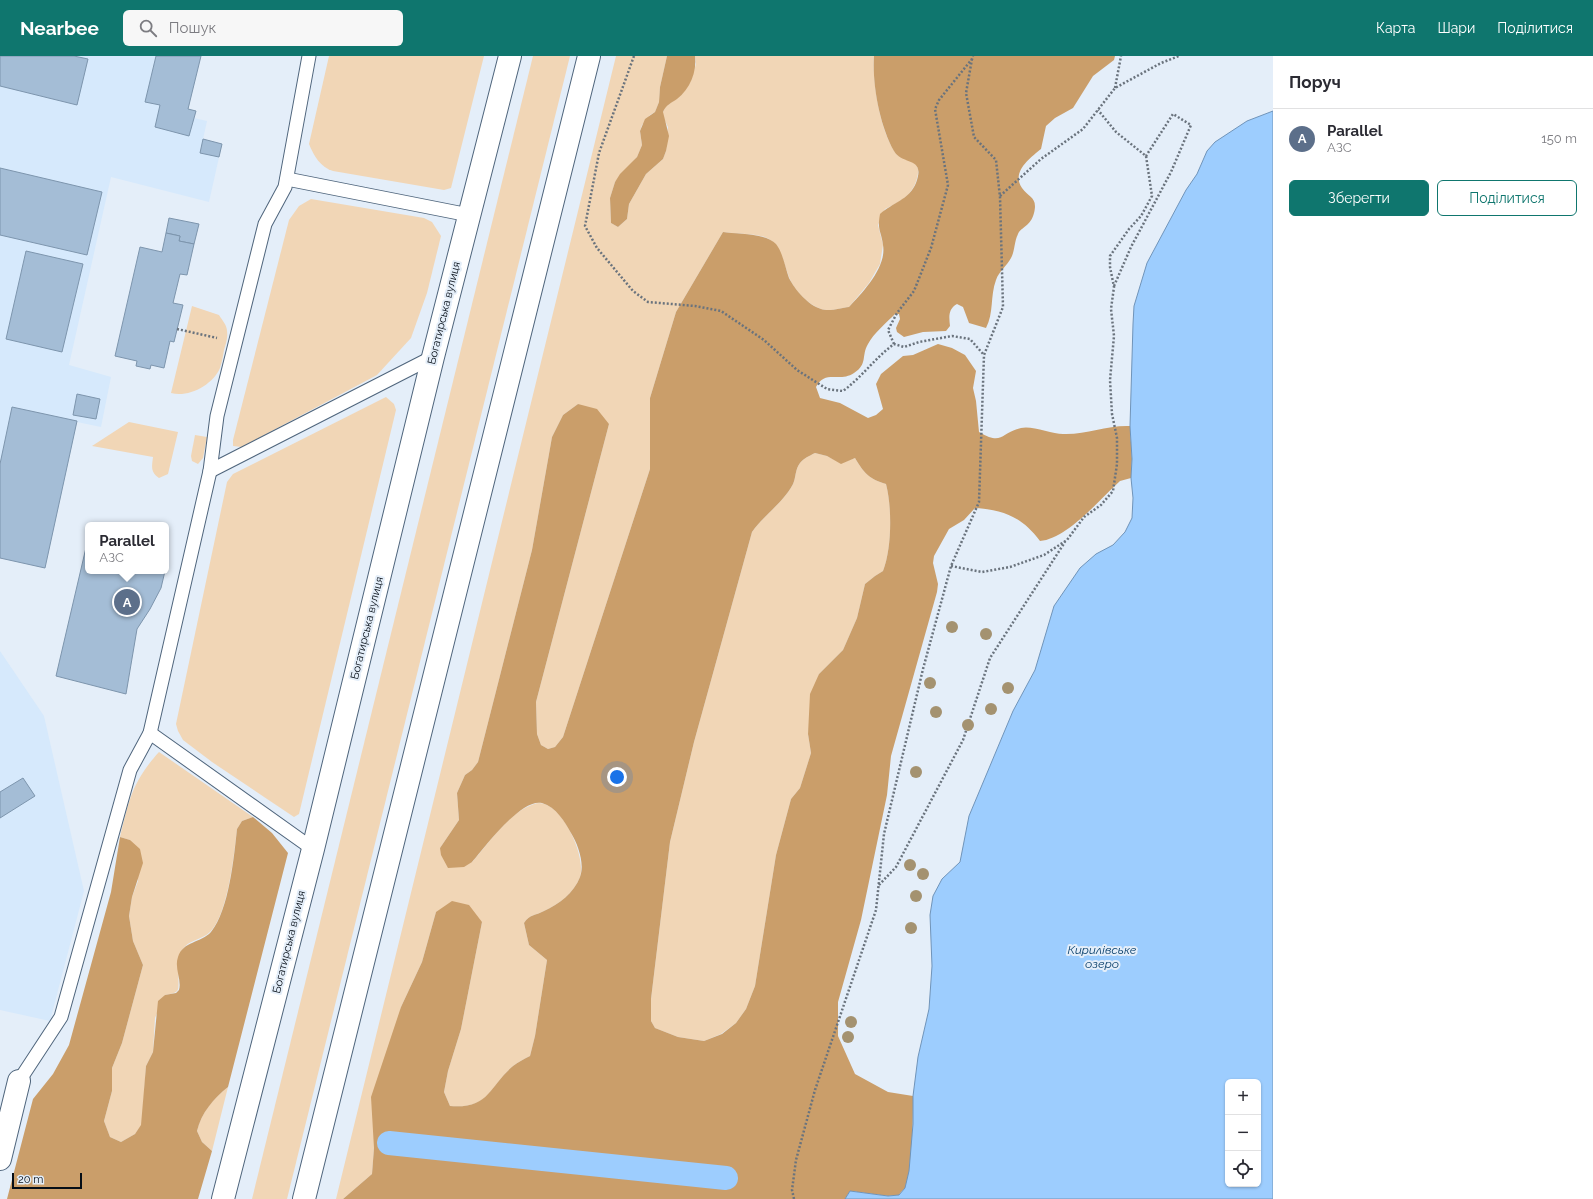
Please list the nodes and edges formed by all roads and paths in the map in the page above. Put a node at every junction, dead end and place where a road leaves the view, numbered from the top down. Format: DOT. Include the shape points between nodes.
graph roads {
  1 [pos="309,56"];
  2 [pos="510,56"];
  3 [pos="588,56"];
  4 [pos="634,56"];
  5 [pos="1121,56"];
  6 [pos="1177,56"];
  7 [pos="972,58"];
  8 [pos="1115,88"];
  9 [pos="1098,110"];
  10 [pos="1146,156"];
  11 [pos="287,179"];
  12 [pos="1000,197"];
  13 [pos="469,215"];
  14 [pos="1114,287"];
  15 [pos="177,329"];
  16 [pos="237,343"];
  17 [pos="894,344"];
  18 [pos="984,355"];
  19 [pos="433,357"];
  20 [pos="210,471"];
  21 [pos="1067,540"];
  22 [pos="951,566"];
  23 [pos="150,732"];
  24 [pos="313,849"];
  25 [pos="878,886"];
  26 [pos="19,1081"];
  27 [pos="0,1159"];
  28 [pos="223,1199"];
  29 [pos="304,1199"];
  30 [pos="794,1199"];
  1 -- 11 [label="lane"];
  2 -- 13 [label="main road, Богатирська вулиця"];
  3 -- 29 [label="main road"];
  4 -- 17 [label="path" via="599,153 585,226 597,248 633,291 648,302 721,311 764,340 797,370 826,390 843,391 858,380"];
  5 -- 8 [label="path"];
  6 -- 8 [label="path"];
  7 -- 12 [label="path" via="966,93 974,137 996,160"];
  7 -- 17 [label="path" via="939,100 935,109 948,185 931,248 914,291 888,330"];
  8 -- 9 [label="path"];
  9 -- 10 [label="path" via="1116,132"];
  9 -- 12 [label="path" via="1083,129 1041,159"];
  10 -- 14 [label="path" via="1152,196 1141,216 1110,256"];
  10 -- 14 [label="path" via="1173,114 1191,125 1171,172 1131,247"];
  11 -- 13 [label="lane"];
  11 -- 16 [label="lane" via="265,224"];
  12 -- 18 [label="path" via="1003,307"];
  13 -- 19 [label="main road, Богатирська вулиця"];
  14 -- 21 [label="path" via="1111,309 1114,336 1110,380 1112,414 1117,438 1117,464 1113,491 1101,505 1084,517"];
  15 -- 16 [label="path"];
  16 -- 20 [label="lane" via="217,416"];
  17 -- 18 [label="path" via="904,347 952,336 970,339"];
  18 -- 22 [label="path" via="979,502"];
  19 -- 20 [label="lane"];
  19 -- 24 [label="main road, Богатирська вулиця"];
  20 -- 23 [label="lane"];
  21 -- 22 [label="path" via="1044,555 1010,567 982,572"];
  21 -- 25 [label="path" via="990,658 963,740 896,867"];
  22 -- 25 [label="path" via="884,834"];
  23 -- 24 [label="lane"];
  23 -- 26 [label="lane" via="130,770 61,1017"];
  24 -- 28 [label="main road, Богатирська вулиця"];
  25 -- 30 [label="path" via="876,910 815,1090 796,1160 792,1190"];
  26 -- 27 [label="main road"];
}
